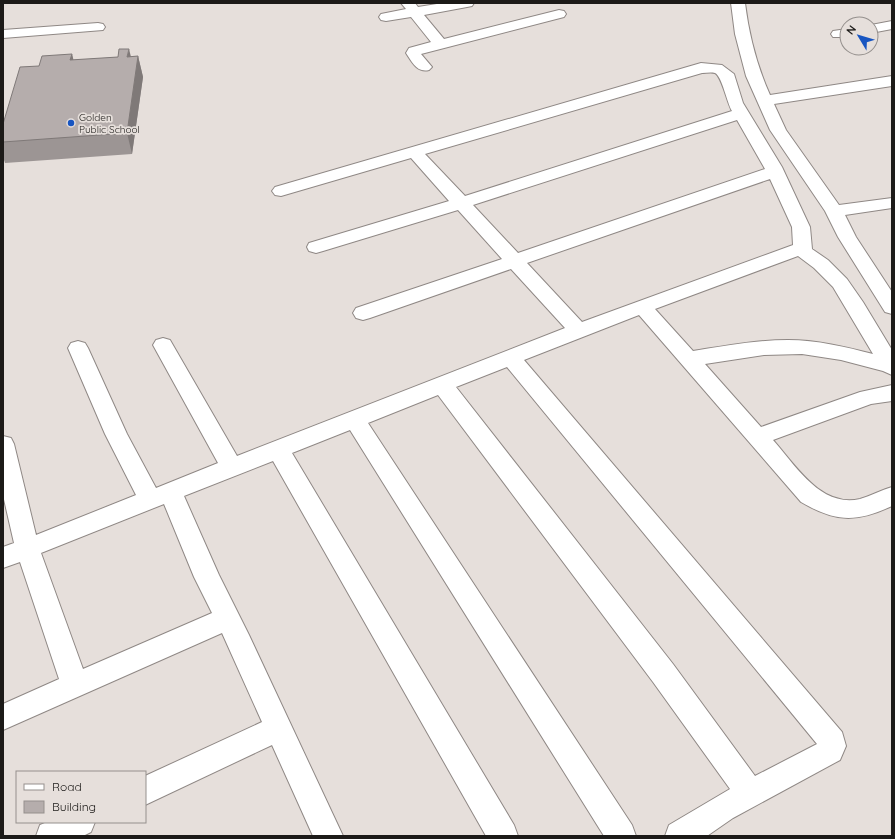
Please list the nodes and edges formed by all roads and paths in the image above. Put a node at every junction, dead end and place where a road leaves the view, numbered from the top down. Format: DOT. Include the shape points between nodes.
graph roads {
  1 [pos="467,3"];
  2 [pos="738,3"];
  3 [pos="411,7"];
  4 [pos="559,14"];
  5 [pos="386,17"];
  6 [pos="892,25"];
  7 [pos="98,27"];
  8 [pos="879,27"];
  9 [pos="3,34"];
  10 [pos="441,44"];
  11 [pos="424,67"];
  12 [pos="892,81"];
  13 [pos="765,101"];
  14 [pos="741,113"];
  15 [pos="414,152"];
  16 [pos="775,171"];
  17 [pos="281,191"];
  18 [pos="892,202"];
  19 [pos="462,203"];
  20 [pos="834,211"];
  21 [pos="316,247"];
  22 [pos="802,248"];
  23 [pos="514,261"];
  24 [pos="883,276"];
  25 [pos="642,306"];
  26 [pos="892,307"];
  27 [pos="363,313"];
  28 [pos="579,331"];
  29 [pos="162,345"];
  30 [pos="78,348"];
  31 [pos="511,358"];
  32 [pos="689,359"];
  33 [pos="891,367"];
  34 [pos="442,384"];
  35 [pos="892,393"];
  36 [pos="354,419"];
  37 [pos="758,437"];
  38 [pos="3,444"];
  39 [pos="278,449"];
  40 [pos="232,467"];
  41 [pos="160,495"];
  42 [pos="892,496"];
  43 [pos="27,548"];
  44 [pos="3,558"];
  45 [pos="226,619"];
  46 [pos="75,685"];
  47 [pos="3,717"];
  48 [pos="279,728"];
  49 [pos="146,791"];
  50 [pos="750,793"];
  51 [pos="78,823"];
  52 [pos="51,836"];
  53 [pos="328,836"];
  54 [pos="503,836"];
  55 [pos="621,836"];
  56 [pos="680,836"];
  1 -- 3 [label="street"];
  2 -- 13 [label="street" via="742,34 754,76"];
  3 -- 5 [label="street"];
  3 -- 10 [label="street"];
  4 -- 10 [label="street"];
  6 -- 8 [label="street"];
  7 -- 9 [label="street"];
  10 -- 11 [label="street" via="414,50 413,53"];
  12 -- 13 [label="street"];
  13 -- 20 [label="street" via="778,130"];
  14 -- 15 [label="street" via="735,103 726,74 717,68 706,67"];
  14 -- 16 [label="street"];
  14 -- 19 [label="street"];
  15 -- 17 [label="street"];
  15 -- 19 [label="street"];
  16 -- 22 [label="street" via="801,227"];
  16 -- 23 [label="street"];
  18 -- 20 [label="street"];
  19 -- 21 [label="street"];
  19 -- 23 [label="street"];
  20 -- 24 [label="street" via="847,237"];
  22 -- 25 [label="street"];
  22 -- 33 [label="street" via="805,254 821,264 840,284"];
  23 -- 27 [label="street"];
  23 -- 28 [label="street"];
  24 -- 26 [label="street"];
  25 -- 28 [label="street"];
  25 -- 32 [label="street"];
  28 -- 31 [label="street"];
  29 -- 40 [label="street"];
  30 -- 41 [label="street" via="116,434"];
  31 -- 34 [label="street"];
  31 -- 50 [label="street" via="832,741 830,751 824,755"];
  32 -- 33 [label="street" via="790,347 827,351"];
  32 -- 37 [label="street"];
  34 -- 36 [label="street"];
  34 -- 50 [label="street" via="663,673"];
  35 -- 37 [label="street" via="868,397"];
  36 -- 39 [label="street"];
  36 -- 55 [label="street"];
  37 -- 42 [label="street" via="809,496 822,504 850,510 863,509"];
  38 -- 43 [label="street"];
  39 -- 40 [label="street"];
  39 -- 54 [label="street"];
  40 -- 41 [label="street"];
  41 -- 43 [label="street"];
  41 -- 45 [label="street"];
  43 -- 44 [label="street"];
  43 -- 46 [label="street"];
  45 -- 46 [label="street"];
  45 -- 48 [label="street" via="240,643"];
  46 -- 47 [label="street"];
  48 -- 49 [label="street"];
  48 -- 53 [label="street"];
  50 -- 56 [label="street"];
  51 -- 52 [label="street"];
}
